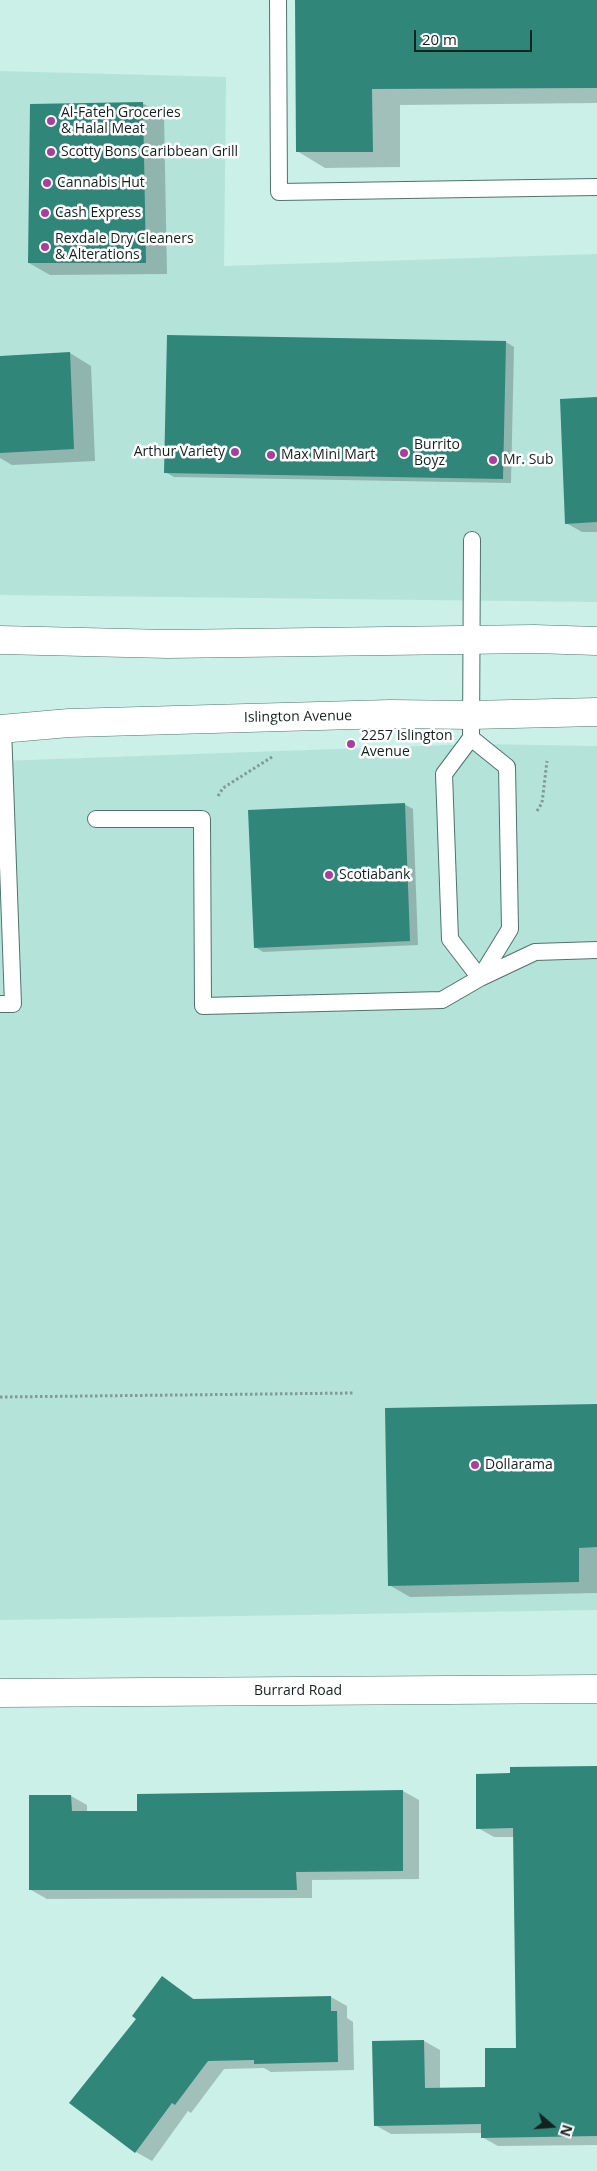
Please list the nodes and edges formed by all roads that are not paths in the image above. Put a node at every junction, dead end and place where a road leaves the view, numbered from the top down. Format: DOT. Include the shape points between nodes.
graph roads {
  1 [pos="278,0"];
  2 [pos="597,187"];
  3 [pos="472,540"];
  4 [pos="0,640"];
  5 [pos="470,641"];
  6 [pos="597,641"];
  7 [pos="597,712"];
  8 [pos="471,727"];
  9 [pos="1,728"];
  10 [pos="96,819"];
  11 [pos="597,950"];
  12 [pos="480,978"];
  13 [pos="0,1004"];
  14 [pos="597,1689"];
  15 [pos="0,1693"];
  1 -- 2 [label="lane" via="279,192"];
  3 -- 5 [label="lane"];
  4 -- 5 [label="main road" via="168,644"];
  5 -- 6 [label="main road"];
  5 -- 8 [label="lane"];
  7 -- 8 [label="main road, Islington Avenue"];
  8 -- 9 [label="main road, Islington Avenue" via="390,714 69,722"];
  8 -- 12 [label="lane" via="444,774 450,939"];
  8 -- 12 [label="lane" via="507,767 510,929"];
  9 -- 13 [label="lane" via="13,1004"];
  10 -- 12 [label="lane" via="202,819 203,1006 442,1000"];
  11 -- 12 [label="lane" via="535,952"];
  14 -- 15 [label="main road, Burrard Road"];
}
